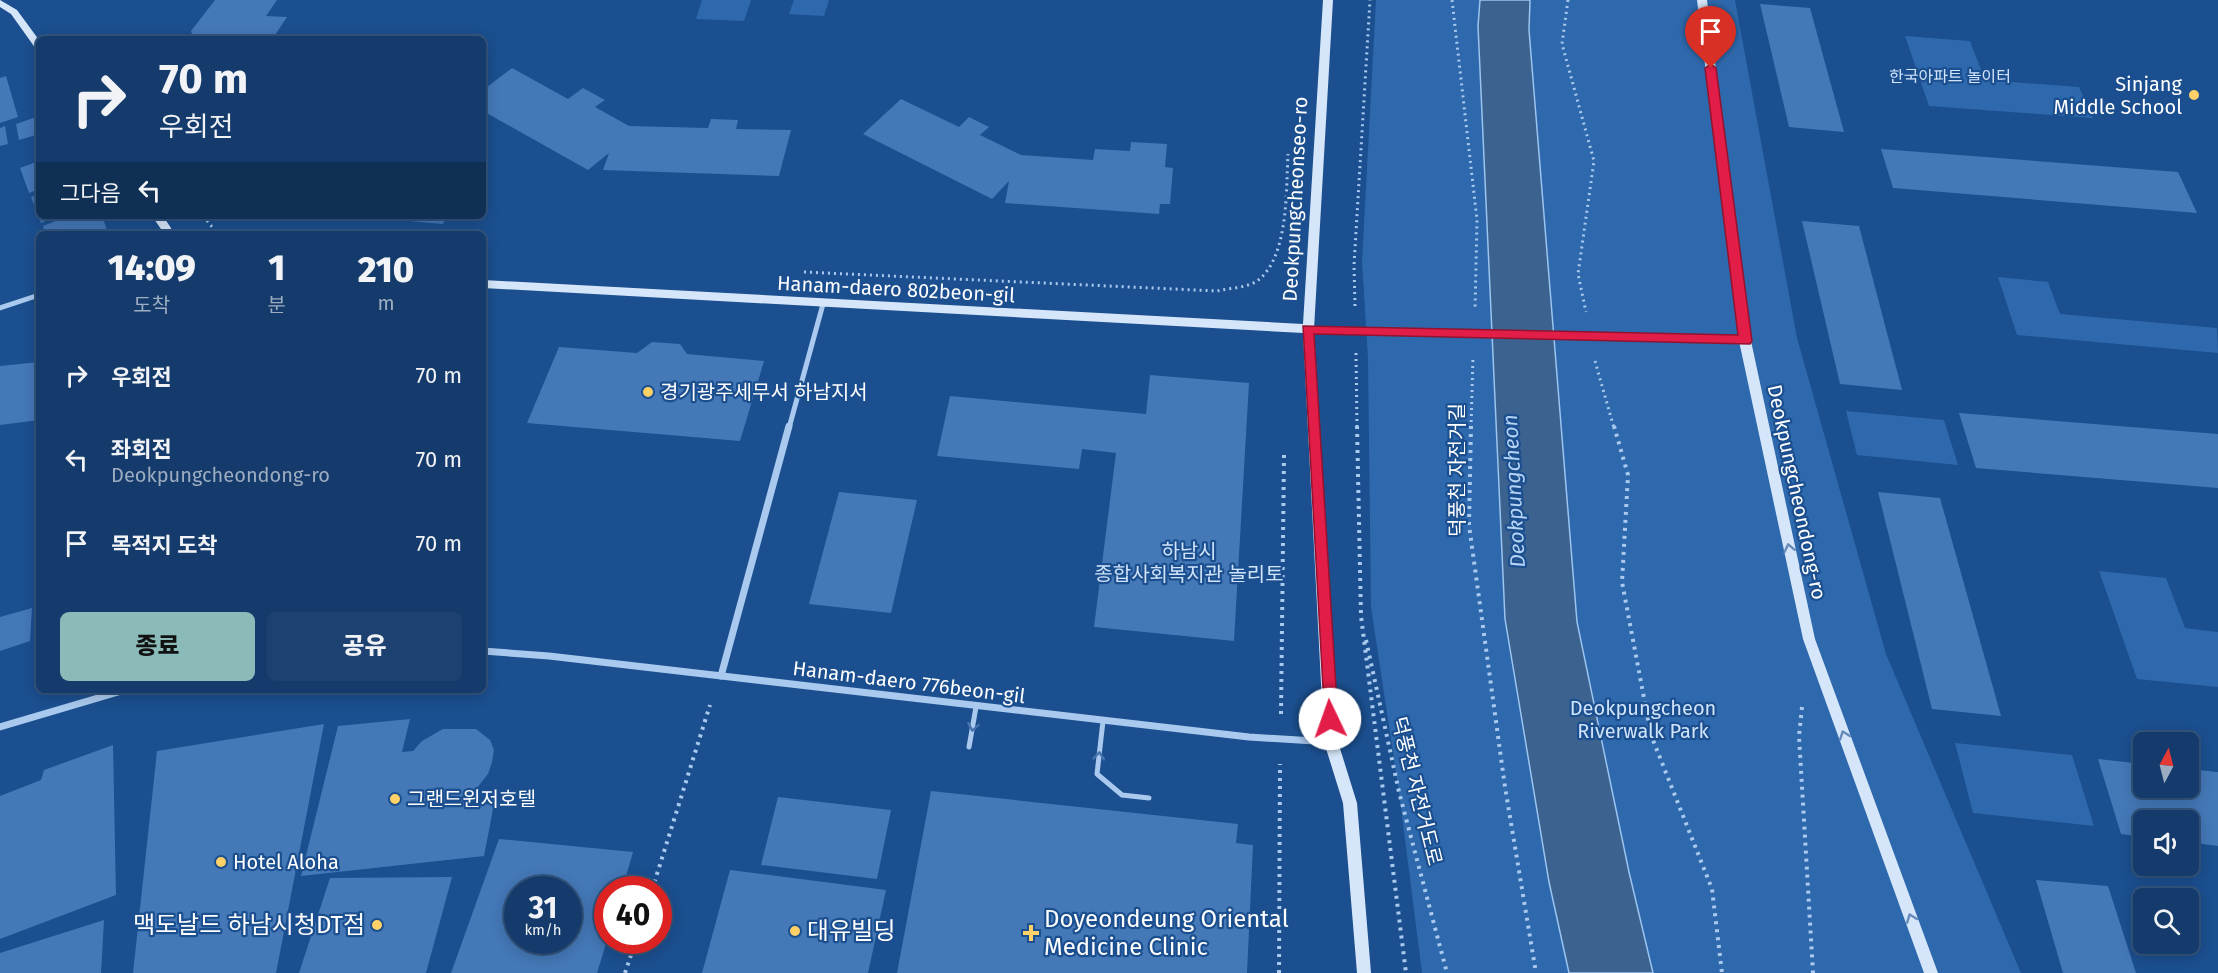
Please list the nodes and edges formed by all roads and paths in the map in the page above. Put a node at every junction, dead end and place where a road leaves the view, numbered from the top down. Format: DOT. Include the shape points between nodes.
graph roads {
  1 [pos="1328,0"];
  2 [pos="1370,0"];
  3 [pos="1452,0"];
  4 [pos="1568,0"];
  5 [pos="1702,0"];
  6 [pos="0,3"];
  7 [pos="36,43"];
  8 [pos="206,219"];
  9 [pos="216,231"];
  10 [pos="1277,258"];
  11 [pos="801,272"];
  12 [pos="486,284"];
  13 [pos="36,296"];
  14 [pos="823,304"];
  15 [pos="0,308"];
  16 [pos="1474,315"];
  17 [pos="1587,319"];
  18 [pos="1308,329"];
  19 [pos="1357,331"];
  20 [pos="1745,341"];
  21 [pos="1473,351"];
  22 [pos="1594,353"];
  23 [pos="1284,452"];
  24 [pos="1361,616"];
  25 [pos="486,651"];
  26 [pos="721,676"];
  27 [pos="115,693"];
  28 [pos="1803,697"];
  29 [pos="710,705"];
  30 [pos="976,707"];
  31 [pos="1103,721"];
  32 [pos="0,727"];
  33 [pos="1281,739"];
  34 [pos="1331,742"];
  35 [pos="969,747"];
  36 [pos="1149,798"];
  37 [pos="656,876"];
  38 [pos="631,954"];
  39 [pos="625,973"];
  40 [pos="1279,973"];
  41 [pos="1364,973"];
  42 [pos="1406,973"];
  43 [pos="1447,973"];
  44 [pos="1536,973"];
  45 [pos="1722,973"];
  46 [pos="1813,973"];
  47 [pos="1931,973"];
  1 -- 18 [label="street, Deokpungcheonseo-ro"];
  2 -- 19 [label="path" via="1354,265"];
  3 -- 16 [label="path" via="1477,220"];
  4 -- 17 [label="path" via="1562,44 1594,161 1578,274"];
  5 -- 20 [label="street, Deokpungcheondong-ro"];
  6 -- 7 [label="street" via="14,12"];
  8 -- 9 [label="path"];
  10 -- 11 [label="path" via="1258,281 1217,291"];
  12 -- 14 [label="street, Hanam-daero 802beon-gil"];
  13 -- 15 [label="street"];
  14 -- 18 [label="street, Hanam-daero 802beon-gil"];
  14 -- 26 [label="street"];
  18 -- 19 [label="lane"];
  18 -- 34 [label="street, Deokpungcheonseo-ro"];
  19 -- 20 [label="lane, bridge"];
  19 -- 24 [label="path"];
  47 -- 20 [label="street, Deokpungcheondong-ro, one-way" via="1809,639"];
  21 -- 44 [label="path, 덕풍천 자전거길" via="1469,525 1505,787"];
  22 -- 45 [label="path" via="1628,475 1622,582 1651,735 1712,889"];
  23 -- 33 [label="path"];
  24 -- 42 [label="path"];
  24 -- 43 [label="path, 덕풍천 자전거도로" via="1400,792"];
  25 -- 26 [label="street, Hanam-daero 776beon-gil"];
  26 -- 30 [label="street, Hanam-daero 776beon-gil"];
  27 -- 32 [label="street"];
  28 -- 46 [label="path" via="1799,736"];
  29 -- 37 [label="path"];
  30 -- 31 [label="street, Hanam-daero 776beon-gil"];
  30 -- 35 [label="lane, one-way"];
  31 -- 33 [label="street, Hanam-daero 776beon-gil"];
  36 -- 31 [label="lane, one-way" via="1122,795 1097,774"];
  33 -- 34 [label="street, Hanam-daero 776beon-gil"];
  33 -- 40 [label="path"];
  34 -- 41 [label="street, Deokpungcheonseo-ro" via="1350,803"];
  38 -- 39 [label="path"];
}
